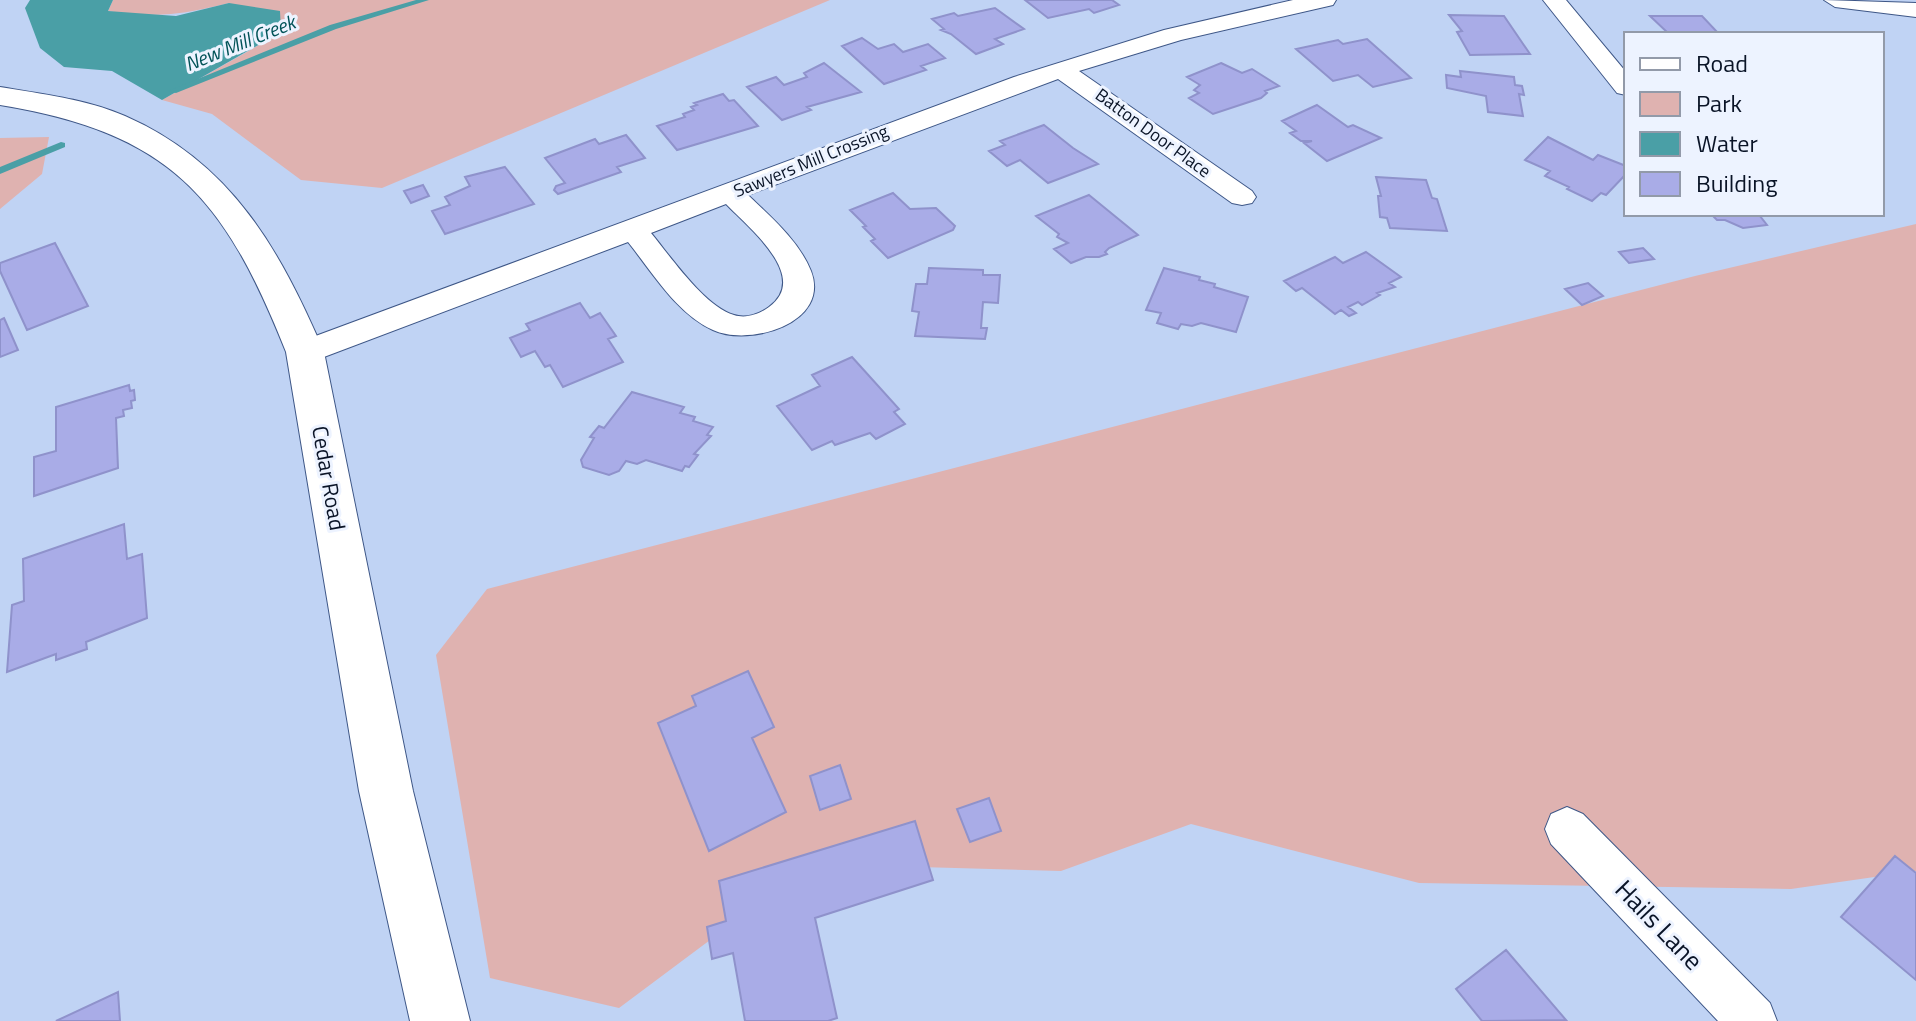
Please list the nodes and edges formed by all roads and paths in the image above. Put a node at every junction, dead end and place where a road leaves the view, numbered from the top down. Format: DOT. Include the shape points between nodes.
graph roads {
  1 [pos="1554,0"];
  2 [pos="1845,0"];
  3 [pos="1309,1"];
  4 [pos="1916,10"];
  5 [pos="1063,71"];
  6 [pos="1624,86"];
  7 [pos="0,96"];
  8 [pos="731,193"];
  9 [pos="1242,197"];
  10 [pos="633,230"];
  11 [pos="305,352"];
  12 [pos="1567,829"];
  13 [pos="440,1021"];
  14 [pos="1752,1021"];
  1 -- 6 [label="street"];
  2 -- 4 [label="street"];
  3 -- 5 [label="street, Sawyers Mill Crossing" via="1200,27"];
  5 -- 8 [label="street, Sawyers Mill Crossing" via="903,125"];
  5 -- 9 [label="street, Batton Door Place"];
  7 -- 11 [label="street, Cedar Road" via="68,108 135,130 202,178 251,238 284,296"];
  8 -- 10 [label="street, Sawyers Mill Crossing"];
  8 -- 10 [label="street" via="796,266 802,288 797,302 774,319 740,327 716,319"];
  10 -- 11 [label="street, Sawyers Mill Crossing"];
  11 -- 13 [label="street, Cedar Road" via="386,791"];
  12 -- 14 [label="street, Hails Lane"];
}
